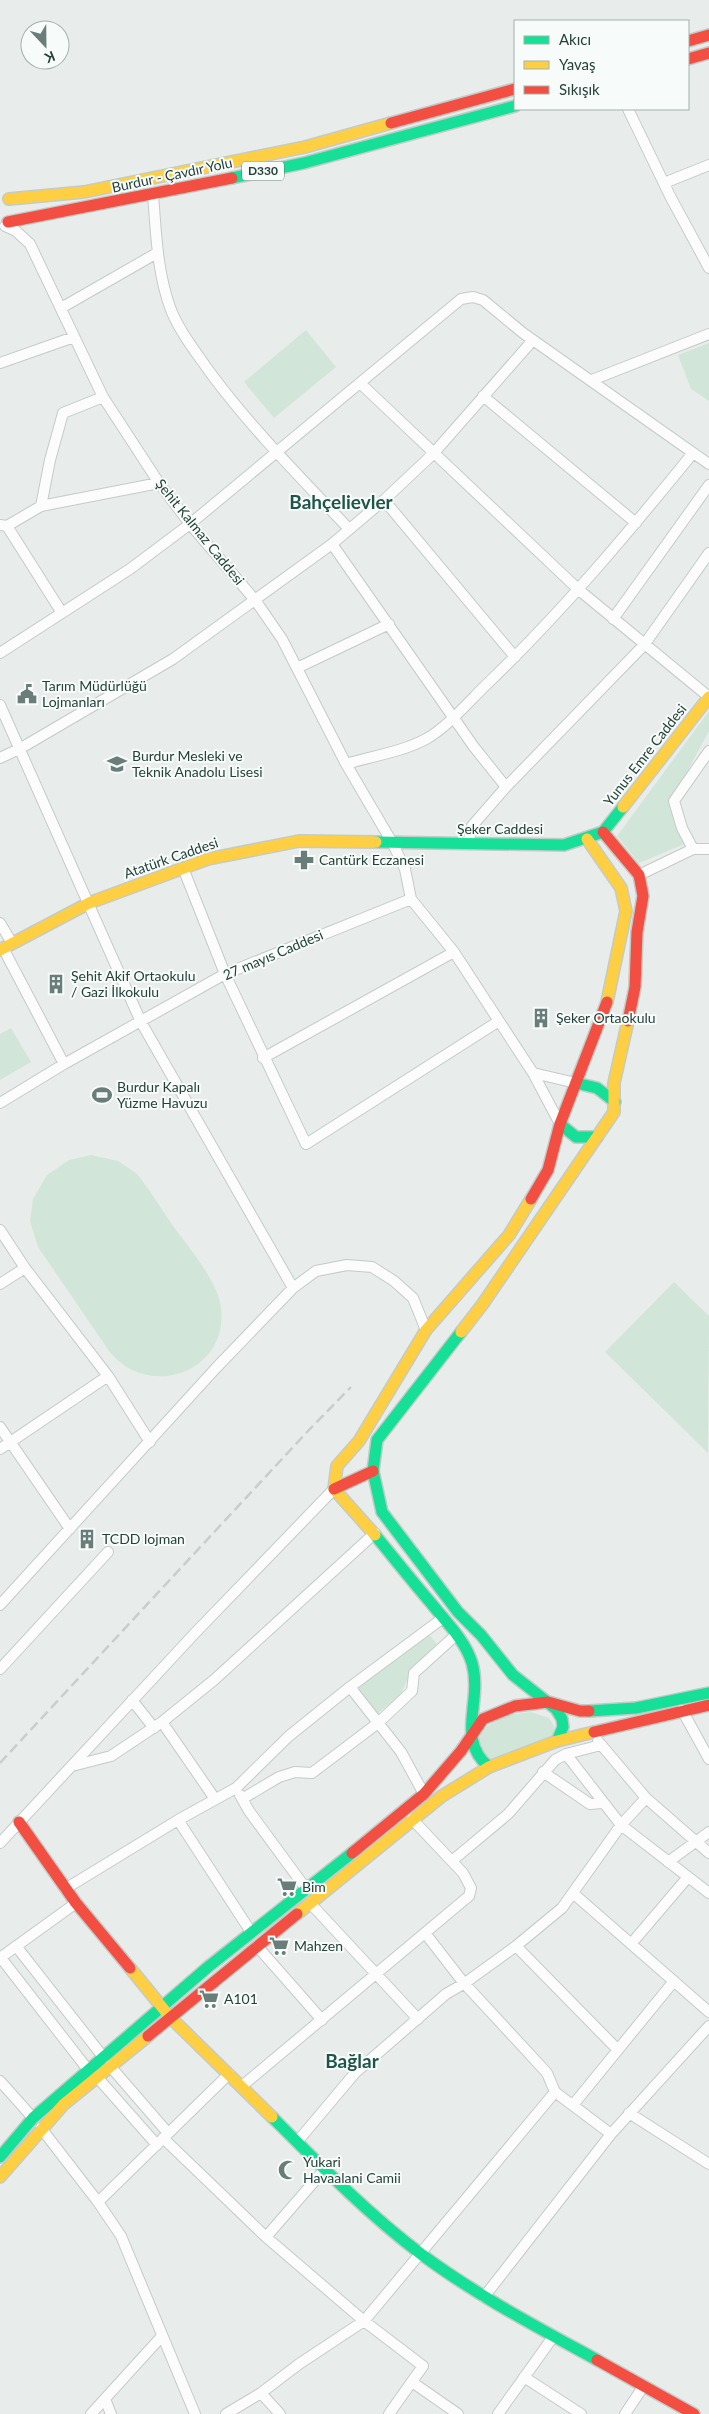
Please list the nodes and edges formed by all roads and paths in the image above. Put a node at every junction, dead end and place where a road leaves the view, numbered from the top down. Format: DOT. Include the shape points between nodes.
graph roads {
  1 [pos="709,35"];
  2 [pos="689,41"];
  3 [pos="706,54"];
  4 [pos="689,59"];
  5 [pos="709,65"];
  6 [pos="514,89"];
  7 [pos="514,106"];
  8 [pos="628,110"];
  9 [pos="709,166"];
  10 [pos="664,183"];
  11 [pos="153,194"];
  12 [pos="5,195"];
  13 [pos="4,226"];
  14 [pos="157,253"];
  15 [pos="709,268"];
  16 [pos="61,308"];
  17 [pos="709,334"];
  18 [pos="74,337"];
  19 [pos="533,340"];
  20 [pos="0,363"];
  21 [pos="592,380"];
  22 [pos="360,382"];
  23 [pos="483,396"];
  24 [pos="103,397"];
  25 [pos="276,452"];
  26 [pos="693,453"];
  27 [pos="433,454"];
  28 [pos="709,464"];
  29 [pos="159,483"];
  30 [pos="709,485"];
  31 [pos="384,500"];
  32 [pos="41,506"];
  33 [pos="636,523"];
  34 [pos="190,524"];
  35 [pos="3,525"];
  36 [pos="349,529"];
  37 [pos="332,544"];
  38 [pos="709,553"];
  39 [pos="579,590"];
  40 [pos="255,600"];
  41 [pos="62,613"];
  42 [pos="613,619"];
  43 [pos="389,624"];
  44 [pos="644,645"];
  45 [pos="0,653"];
  46 [pos="515,657"];
  47 [pos="297,668"];
  48 [pos="709,697"];
  49 [pos="0,705"];
  50 [pos="454,716"];
  51 [pos="21,748"];
  52 [pos="709,751"];
  53 [pos="0,758"];
  54 [pos="346,764"];
  55 [pos="506,787"];
  56 [pos="604,832"];
  57 [pos="587,839"];
  58 [pos="393,844"];
  59 [pos="468,844"];
  60 [pos="693,849"];
  61 [pos="709,849"];
  62 [pos="183,868"];
  63 [pos="639,875"];
  64 [pos="411,899"];
  65 [pos="90,903"];
  66 [pos="0,923"];
  67 [pos="5,947"];
  68 [pos="454,952"];
  69 [pos="225,974"];
  70 [pos="499,1021"];
  71 [pos="141,1022"];
  72 [pos="263,1058"];
  73 [pos="64,1064"];
  74 [pos="533,1072"];
  75 [pos="576,1083"];
  76 [pos="615,1102"];
  77 [pos="0,1103"];
  78 [pos="560,1124"];
  79 [pos="596,1137"];
  80 [pos="0,1230"];
  81 [pos="25,1268"];
  82 [pos="0,1284"];
  83 [pos="293,1288"];
  84 [pos="426,1330"];
  85 [pos="108,1376"];
  86 [pos="0,1427"];
  87 [pos="150,1442"];
  88 [pos="10,1443"];
  89 [pos="0,1449"];
  90 [pos="373,1471"];
  91 [pos="334,1489"];
  92 [pos="70,1529"];
  93 [pos="375,1533"];
  94 [pos="108,1552"];
  95 [pos="0,1605"];
  96 [pos="443,1618"];
  97 [pos="456,1635"];
  98 [pos="0,1669"];
  99 [pos="350,1687"];
  100 [pos="709,1693"];
  101 [pos="132,1700"];
  102 [pos="548,1702"];
  103 [pos="709,1704"];
  104 [pos="682,1710"];
  105 [pos="378,1723"];
  106 [pos="158,1725"];
  107 [pos="592,1734"];
  108 [pos="470,1735"];
  109 [pos="557,1741"];
  110 [pos="601,1745"];
  111 [pos="566,1754"];
  112 [pos="709,1759"];
  113 [pos="71,1767"];
  114 [pos="488,1767"];
  115 [pos="543,1772"];
  116 [pos="236,1788"];
  117 [pos="424,1794"];
  118 [pos="646,1798"];
  119 [pos="215,1799"];
  120 [pos="242,1799"];
  121 [pos="602,1803"];
  122 [pos="412,1819"];
  123 [pos="178,1820"];
  124 [pos="19,1822"];
  125 [pos="621,1825"];
  126 [pos="709,1832"];
  127 [pos="694,1842"];
  128 [pos="0,1843"];
  129 [pos="709,1853"];
  130 [pos="453,1860"];
  131 [pos="668,1862"];
  132 [pos="688,1877"];
  133 [pos="65,1889"];
  134 [pos="307,1890"];
  135 [pos="709,1893"];
  136 [pos="574,1894"];
  137 [pos="76,1903"];
  138 [pos="310,1903"];
  139 [pos="251,1932"];
  140 [pos="425,1934"];
  141 [pos="631,1944"];
  142 [pos="16,1946"];
  143 [pos="257,1946"];
  144 [pos="516,1946"];
  145 [pos="0,1958"];
  146 [pos="376,1975"];
  147 [pos="674,1981"];
  148 [pos="465,1983"];
  149 [pos="162,2008"];
  150 [pos="709,2012"];
  151 [pos="170,2017"];
  152 [pos="418,2019"];
  153 [pos="322,2020"];
  154 [pos="709,2026"];
  155 [pos="618,2050"];
  156 [pos="107,2062"];
  157 [pos="93,2074"];
  158 [pos="229,2074"];
  159 [pos="0,2081"];
  160 [pos="242,2086"];
  161 [pos="555,2092"];
  162 [pos="572,2105"];
  163 [pos="629,2113"];
  164 [pos="33,2118"];
  165 [pos="41,2128"];
  166 [pos="611,2134"];
  167 [pos="163,2139"];
  168 [pos="297,2142"];
  169 [pos="0,2157"];
  170 [pos="709,2164"];
  171 [pos="325,2169"];
  172 [pos="0,2177"];
  173 [pos="98,2202"];
  174 [pos="266,2237"];
  175 [pos="421,2254"];
  176 [pos="484,2297"];
  177 [pos="364,2321"];
  178 [pos="162,2336"];
  179 [pos="553,2337"];
  180 [pos="524,2377"];
  181 [pos="412,2382"];
  182 [pos="644,2387"];
  183 [pos="261,2393"];
  184 [pos="105,2399"];
  185 [pos="91,2414"];
  186 [pos="110,2414"];
  187 [pos="195,2414"];
  188 [pos="226,2414"];
  189 [pos="280,2414"];
  190 [pos="390,2414"];
  191 [pos="458,2414"];
  192 [pos="498,2414"];
  193 [pos="581,2414"];
  194 [pos="625,2414"];
  195 [pos="694,2414"];
  1 -- 2 [label="main road"];
  3 -- 4 [label="main road"];
  3 -- 5 [label="street"];
  6 -- 12 [label="main road, Burdur - Çavdır Yolu / D330" via="306,147 84,192"];
  7 -- 11 [label="main road, Burdur - Çavdır Yolu / D330" via="304,163"];
  8 -- 10 [label="street"];
  9 -- 10 [label="street"];
  10 -- 15 [label="street"];
  11 -- 13 [label="main road, Burdur - Çavdır Yolu / D330"];
  11 -- 14 [label="street"];
  12 -- 13 [label="main road, D330" via="12,211"];
  13 -- 16 [label="street, Şehit Kalmaz Caddesi" via="16,231 30,244"];
  14 -- 16 [label="street"];
  14 -- 25 [label="street" via="171,309 188,342 226,394"];
  16 -- 18 [label="street, Şehit Kalmaz Caddesi"];
  17 -- 21 [label="street"];
  18 -- 20 [label="street"];
  18 -- 24 [label="street, Şehit Kalmaz Caddesi"];
  19 -- 21 [label="street"];
  19 -- 22 [label="street" via="483,300 473,296 461,299"];
  19 -- 23 [label="street"];
  21 -- 26 [label="street"];
  22 -- 25 [label="street"];
  22 -- 27 [label="street"];
  23 -- 27 [label="street"];
  23 -- 33 [label="street"];
  24 -- 29 [label="street, Şehit Kalmaz Caddesi"];
  24 -- 32 [label="street" via="63,413"];
  25 -- 34 [label="street"];
  25 -- 36 [label="street"];
  26 -- 28 [label="street"];
  26 -- 33 [label="street"];
  27 -- 31 [label="street"];
  27 -- 39 [label="street"];
  29 -- 32 [label="street"];
  29 -- 34 [label="street, Şehit Kalmaz Caddesi"];
  30 -- 42 [label="street"];
  31 -- 36 [label="street"];
  31 -- 46 [label="street"];
  32 -- 35 [label="street"];
  33 -- 39 [label="street"];
  34 -- 40 [label="street, Şehit Kalmaz Caddesi"];
  34 -- 41 [label="street" via="130,569"];
  35 -- 41 [label="street"];
  36 -- 37 [label="street"];
  37 -- 40 [label="street"];
  37 -- 43 [label="street"];
  38 -- 44 [label="street"];
  39 -- 42 [label="street"];
  39 -- 46 [label="street"];
  40 -- 47 [label="street, Şehit Kalmaz Caddesi"];
  40 -- 51 [label="street" via="173,659"];
  41 -- 45 [label="street"];
  42 -- 44 [label="street"];
  43 -- 47 [label="street"];
  43 -- 50 [label="street"];
  44 -- 48 [label="street"];
  44 -- 55 [label="street"];
  46 -- 50 [label="street"];
  47 -- 54 [label="street, Şehit Kalmaz Caddesi"];
  48 -- 56 [label="main road, Yunus Emre Caddesi"];
  49 -- 51 [label="street"];
  50 -- 54 [label="street" via="427,739"];
  50 -- 55 [label="street"];
  51 -- 53 [label="street"];
  51 -- 65 [label="street"];
  52 -- 60 [label="street" via="674,801"];
  54 -- 58 [label="street, Şehit Kalmaz Caddesi"];
  55 -- 59 [label="street" via="472,826"];
  56 -- 57 [label="main road, Şeker Caddesi"];
  56 -- 63 [label="main road"];
  57 -- 59 [label="main road, Şeker Caddesi" via="564,845"];
  57 -- 75 [label="main road" via="621,888 626,910 606,1008"];
  58 -- 59 [label="main road, Şeker Caddesi"];
  58 -- 62 [label="main road, Atatürk Caddesi" via="300,841 208,859"];
  58 -- 64 [label="street, Şehit Kalmaz Caddesi" via="405,869"];
  60 -- 61 [label="street"];
  60 -- 63 [label="street"];
  62 -- 65 [label="main road, Atatürk Caddesi"];
  62 -- 69 [label="street"];
  63 -- 76 [label="main road" via="642,896 635,987 614,1082"];
  64 -- 68 [label="street"];
  64 -- 69 [label="street, 27 mayıs Caddesi"];
  65 -- 67 [label="main road, Atatürk Caddesi"];
  65 -- 71 [label="street"];
  66 -- 67 [label="street"];
  67 -- 73 [label="street"];
  68 -- 70 [label="street"];
  68 -- 72 [label="street"];
  69 -- 71 [label="street, 27 mayıs Caddesi"];
  69 -- 72 [label="street"];
  70 -- 72 [label="street" via="306,1144"];
  70 -- 74 [label="street"];
  71 -- 73 [label="street, 27 mayıs Caddesi"];
  71 -- 83 [label="street"];
  73 -- 77 [label="street, 27 mayıs Caddesi"];
  74 -- 75 [label="street"];
  74 -- 78 [label="street"];
  75 -- 76 [label="main road" via="589,1083 606,1092"];
  75 -- 78 [label="main road"];
  76 -- 79 [label="main road" via="614,1112"];
  78 -- 79 [label="main road" via="570,1136 581,1140"];
  78 -- 84 [label="main road" via="548,1170 509,1235"];
  79 -- 90 [label="main road" via="482,1305 377,1440"];
  80 -- 81 [label="street"];
  81 -- 82 [label="street"];
  81 -- 85 [label="street"];
  83 -- 84 [label="street" via="316,1272 348,1265 372,1267 413,1298"];
  83 -- 87 [label="street"];
  84 -- 91 [label="main road" via="359,1442 337,1466"];
  85 -- 87 [label="street"];
  85 -- 88 [label="street"];
  86 -- 88 [label="street"];
  87 -- 92 [label="street"];
  88 -- 89 [label="street"];
  88 -- 92 [label="street"];
  90 -- 91 [label="main road"];
  90 -- 102 [label="main road" via="382,1512 403,1542 513,1675"];
  91 -- 93 [label="main road"];
  91 -- 101 [label="street"];
  92 -- 95 [label="street"];
  93 -- 96 [label="main road"];
  93 -- 106 [label="street" via="214,1680"];
  94 -- 98 [label="street"];
  96 -- 97 [label="main road"];
  96 -- 99 [label="street"];
  97 -- 105 [label="street" via="414,1673 412,1691"];
  97 -- 108 [label="main road" via="470,1659 475,1677"];
  99 -- 105 [label="street"];
  99 -- 116 [label="street" via="289,1736"];
  100 -- 102 [label="main road" via="636,1708 580,1711"];
  101 -- 106 [label="street"];
  101 -- 113 [label="street"];
  102 -- 108 [label="main road" via="515,1706 491,1715 482,1719"];
  102 -- 109 [label="main road" via="562,1719 564,1727"];
  103 -- 104 [label="main road"];
  104 -- 107 [label="main road"];
  104 -- 112 [label="street"];
  105 -- 117 [label="street" via="400,1752"];
  105 -- 120 [label="street" via="312,1773 295,1772 279,1777"];
  106 -- 113 [label="street" via="112,1756"];
  106 -- 119 [label="street"];
  107 -- 109 [label="main road"];
  107 -- 110 [label="street"];
  108 -- 114 [label="main road" via="474,1752"];
  108 -- 117 [label="main road" via="461,1751"];
  109 -- 114 [label="main road"];
  110 -- 111 [label="street"];
  110 -- 118 [label="street"];
  111 -- 115 [label="street"];
  111 -- 121 [label="street"];
  113 -- 124 [label="street"];
  114 -- 122 [label="main road"];
  115 -- 121 [label="street" via="590,1804"];
  115 -- 130 [label="street" via="508,1814"];
  116 -- 119 [label="street"];
  116 -- 120 [label="street"];
  117 -- 134 [label="main road"];
  118 -- 125 [label="street"];
  118 -- 127 [label="street"];
  119 -- 123 [label="street"];
  120 -- 134 [label="street"];
  121 -- 125 [label="street"];
  122 -- 130 [label="street"];
  122 -- 138 [label="main road"];
  123 -- 133 [label="street"];
  123 -- 139 [label="street"];
  124 -- 128 [label="street"];
  124 -- 133 [label="main road"];
  125 -- 131 [label="street"];
  125 -- 136 [label="street"];
  126 -- 127 [label="street"];
  127 -- 129 [label="street"];
  127 -- 131 [label="street"];
  130 -- 140 [label="street" via="470,1888 468,1896"];
  131 -- 132 [label="street"];
  132 -- 135 [label="street"];
  132 -- 141 [label="street"];
  133 -- 137 [label="main road"];
  134 -- 139 [label="main road"];
  136 -- 141 [label="street"];
  136 -- 144 [label="street"];
  137 -- 142 [label="street"];
  137 -- 149 [label="main road"];
  138 -- 143 [label="main road"];
  138 -- 146 [label="street"];
  139 -- 149 [label="main road"];
  140 -- 146 [label="street"];
  140 -- 148 [label="street"];
  141 -- 147 [label="street"];
  142 -- 145 [label="street"];
  142 -- 156 [label="street"];
  143 -- 151 [label="main road"];
  143 -- 153 [label="street"];
  144 -- 148 [label="street"];
  144 -- 155 [label="street"];
  145 -- 157 [label="street"];
  146 -- 152 [label="street"];
  146 -- 153 [label="street"];
  147 -- 150 [label="street"];
  147 -- 155 [label="street"];
  148 -- 152 [label="street" via="446,1994"];
  148 -- 161 [label="street" via="547,2073"];
  149 -- 151 [label="main road"];
  149 -- 156 [label="main road"];
  151 -- 156 [label="main road"];
  151 -- 158 [label="main road"];
  152 -- 168 [label="street" via="355,2073"];
  153 -- 160 [label="street"];
  154 -- 163 [label="street"];
  155 -- 162 [label="street"];
  156 -- 157 [label="main road"];
  156 -- 167 [label="street"];
  157 -- 164 [label="main road"];
  157 -- 165 [label="main road"];
  157 -- 167 [label="street"];
  158 -- 160 [label="main road"];
  158 -- 167 [label="street"];
  159 -- 164 [label="street"];
  160 -- 168 [label="main road"];
  161 -- 162 [label="street"];
  161 -- 175 [label="street"];
  162 -- 166 [label="street"];
  163 -- 166 [label="street"];
  163 -- 170 [label="street"];
  164 -- 169 [label="main road"];
  165 -- 172 [label="main road"];
  165 -- 173 [label="street"];
  166 -- 176 [label="street"];
  167 -- 173 [label="street"];
  167 -- 174 [label="street"];
  168 -- 171 [label="main road"];
  171 -- 174 [label="street"];
  171 -- 175 [label="main road"];
  173 -- 178 [label="street" via="130,2253"];
  174 -- 177 [label="street"];
  175 -- 176 [label="main road"];
  175 -- 177 [label="street"];
  176 -- 179 [label="main road"];
  177 -- 181 [label="street" via="422,2366"];
  177 -- 183 [label="street"];
  178 -- 184 [label="street"];
  178 -- 187 [label="street"];
  179 -- 180 [label="street"];
  179 -- 182 [label="main road"];
  180 -- 192 [label="street"];
  180 -- 193 [label="street"];
  181 -- 190 [label="street"];
  181 -- 191 [label="street"];
  182 -- 194 [label="street"];
  182 -- 195 [label="main road"];
  183 -- 188 [label="street"];
  183 -- 189 [label="street"];
  184 -- 185 [label="street"];
  184 -- 186 [label="street"];
}
